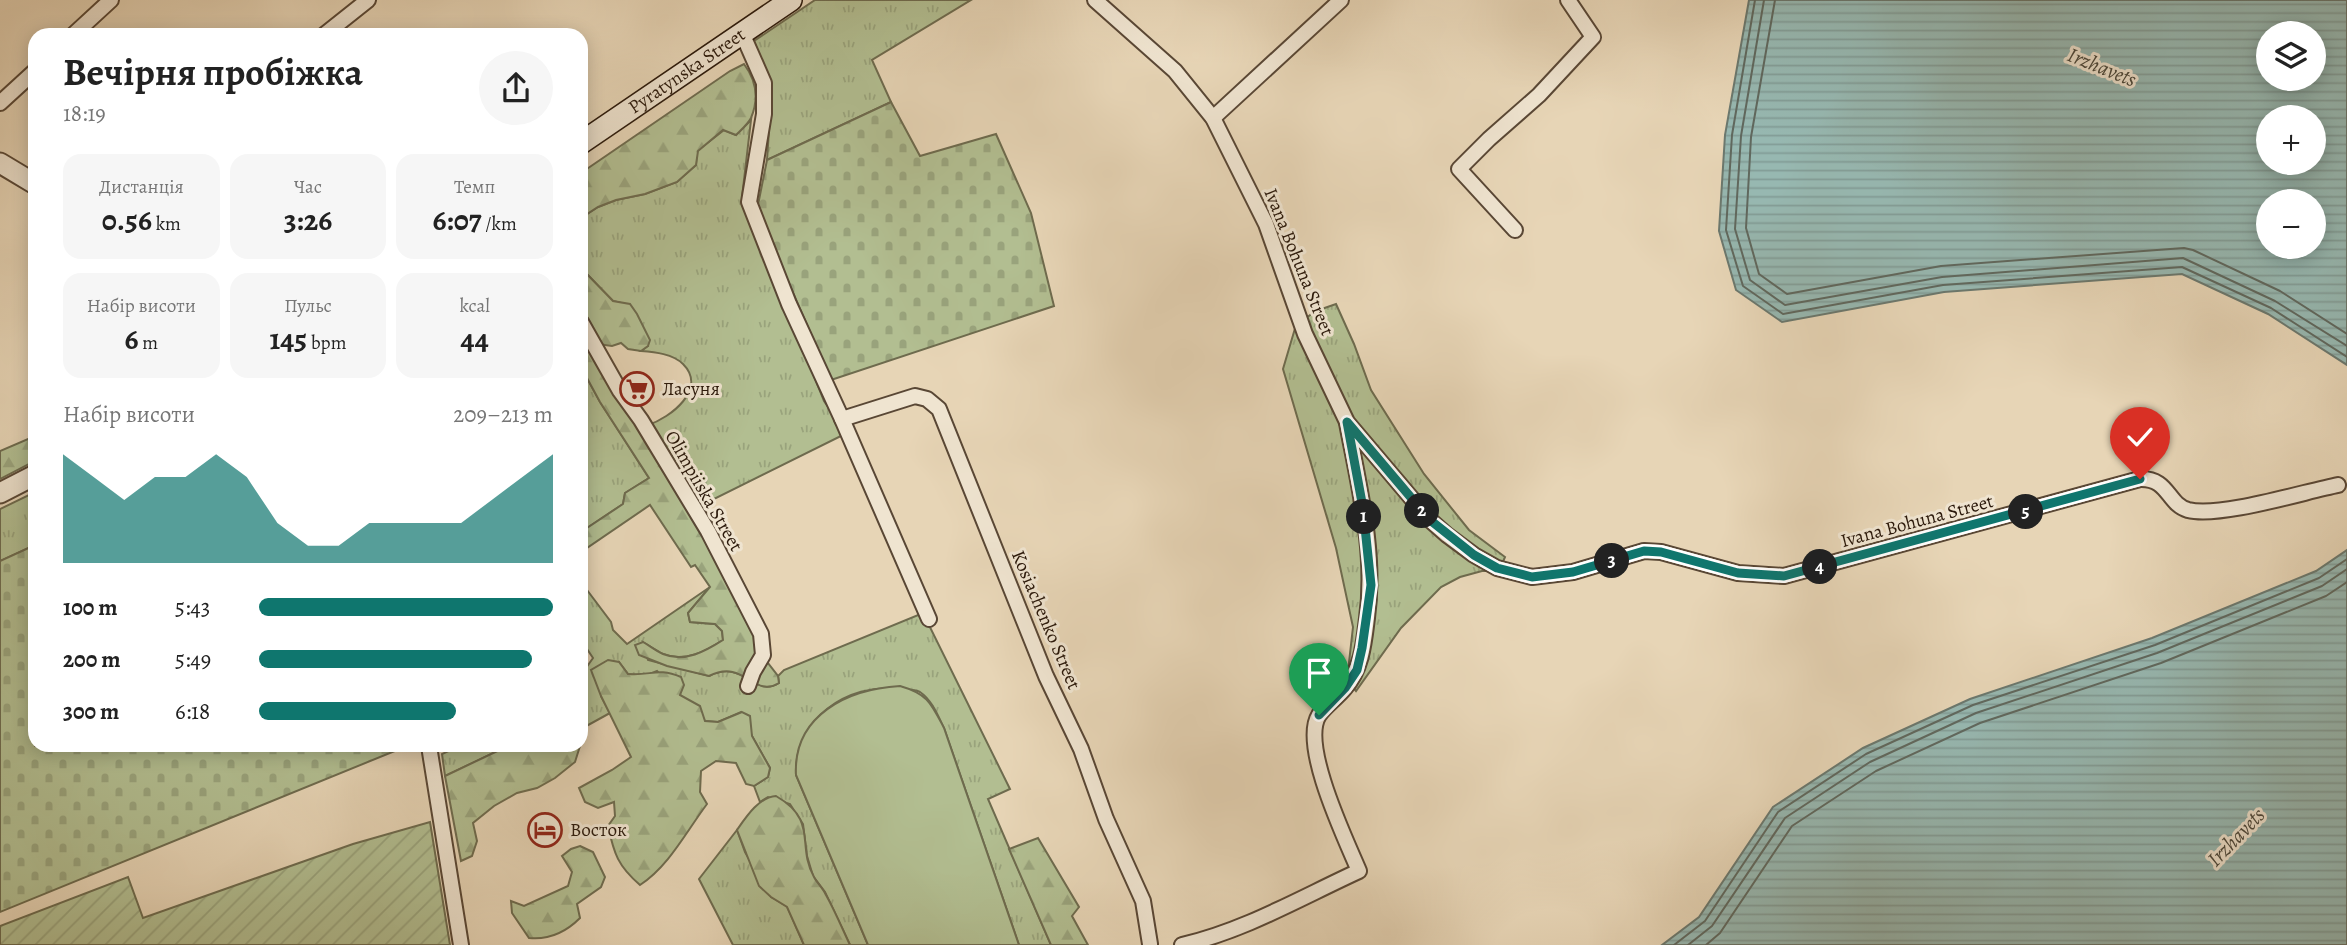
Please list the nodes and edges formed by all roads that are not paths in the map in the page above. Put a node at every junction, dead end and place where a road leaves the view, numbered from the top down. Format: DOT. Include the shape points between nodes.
graph roads {
  1 [pos="111,0"];
  2 [pos="368,0"];
  3 [pos="791,0"];
  4 [pos="1094,0"];
  5 [pos="1341,0"];
  6 [pos="1568,0"];
  7 [pos="81,28"];
  8 [pos="333,28"];
  9 [pos="742,33"];
  10 [pos="28,77"];
  11 [pos="0,103"];
  12 [pos="1213,117"];
  13 [pos="588,138"];
  14 [pos="0,163"];
  15 [pos="28,180"];
  16 [pos="1515,230"];
  17 [pos="588,334"];
  18 [pos="842,419"];
  19 [pos="1347,422"];
  20 [pos="28,479"];
  21 [pos="2338,485"];
  22 [pos="0,493"];
  23 [pos="929,619"];
  24 [pos="748,686"];
  25 [pos="430,752"];
  26 [pos="461,945"];
  27 [pos="1154,945"];
  28 [pos="1182,945"];
  1 -- 7 [label="street"];
  2 -- 8 [label="street"];
  3 -- 9 [label="main road, Pyratynska Street"];
  4 -- 12 [label="street, Ivana Bohuna Street" via="1175,71"];
  5 -- 12 [label="street"];
  6 -- 16 [label="street" via="1593,37 1459,169"];
  9 -- 13 [label="main road, Pyratynska Street"];
  9 -- 18 [label="street" via="764,83 764,114 749,202"];
  10 -- 11 [label="street"];
  12 -- 19 [label="street, Ivana Bohuna Street" via="1266,224 1305,334"];
  14 -- 15 [label="street"];
  17 -- 24 [label="street, Olimpiiska Street" via="708,531 761,634 763,655"];
  18 -- 23 [label="street"];
  18 -- 27 [label="street, Kosiachenko Street" via="915,396 939,410 1143,901"];
  19 -- 21 [label="street, Ivana Bohuna Street" via="1447,535 1497,568 1532,577 1573,572 1644,551 1738,573 1784,576 2140,479 2160,483 2184,509 2195,511 2225,510"];
  19 -- 28 [label="street, Ivana Bohuna Street" via="1371,585 1357,670 1319,715 1314,729 1321,773 1359,871 1242,925"];
  20 -- 22 [label="street"];
  25 -- 26 [label="street"];
}
